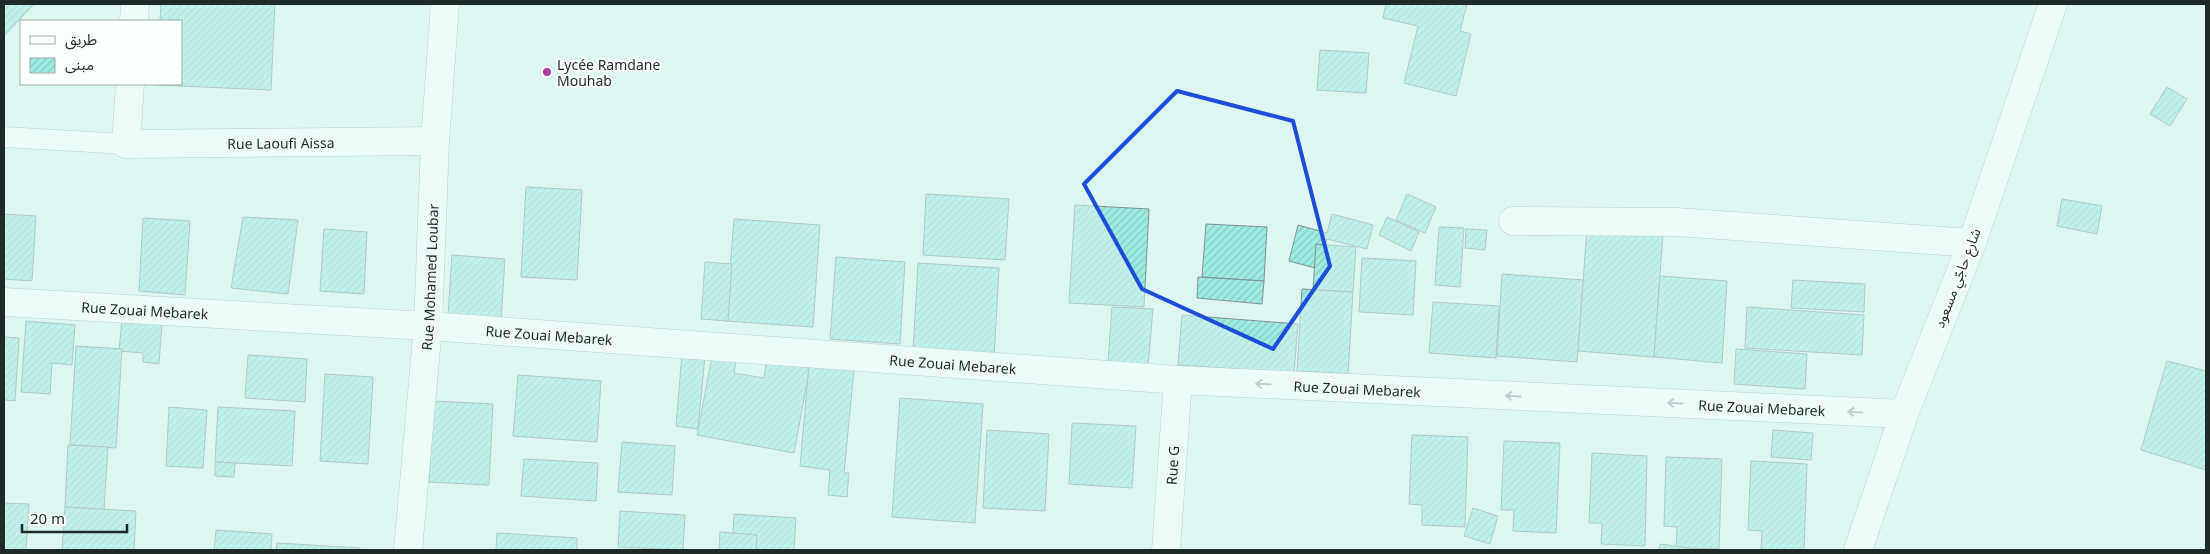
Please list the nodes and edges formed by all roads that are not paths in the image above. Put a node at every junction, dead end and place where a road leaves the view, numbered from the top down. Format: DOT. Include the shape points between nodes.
graph roads {
  1 [pos="135,4"];
  2 [pos="445,4"];
  3 [pos="2053,4"];
  4 [pos="134,20"];
  5 [pos="130,85"];
  6 [pos="4,137"];
  7 [pos="435,141"];
  8 [pos="126,144"];
  9 [pos="1513,221"];
  10 [pos="1972,243"];
  11 [pos="4,302"];
  12 [pos="428,326"];
  13 [pos="1178,380"];
  14 [pos="1904,414"];
  15 [pos="408,550"];
  16 [pos="1166,550"];
  17 [pos="1858,550"];
  1 -- 4 [label="street"];
  2 -- 7 [label="street, Rue Mohamed Loubar"];
  3 -- 10 [label="street, شارع حاجّي مسعود"];
  5 -- 8 [label="street"];
  6 -- 8 [label="lane"];
  7 -- 8 [label="street, Rue Laoufi Aissa"];
  7 -- 12 [label="street, Rue Mohamed Loubar"];
  9 -- 10 [label="street" via="1677,222"];
  10 -- 14 [label="street, شارع حاجّي مسعود"];
  11 -- 12 [label="street, Rue Zouai Mebarek"];
  12 -- 13 [label="street, Rue Zouai Mebarek"];
  12 -- 15 [label="street, Rue Mohamed Loubar"];
  14 -- 13 [label="street, Rue Zouai Mebarek, one-way"];
  13 -- 16 [label="street, Rue G"];
  14 -- 17 [label="street, شارع حاجّي مسعود"];
}
